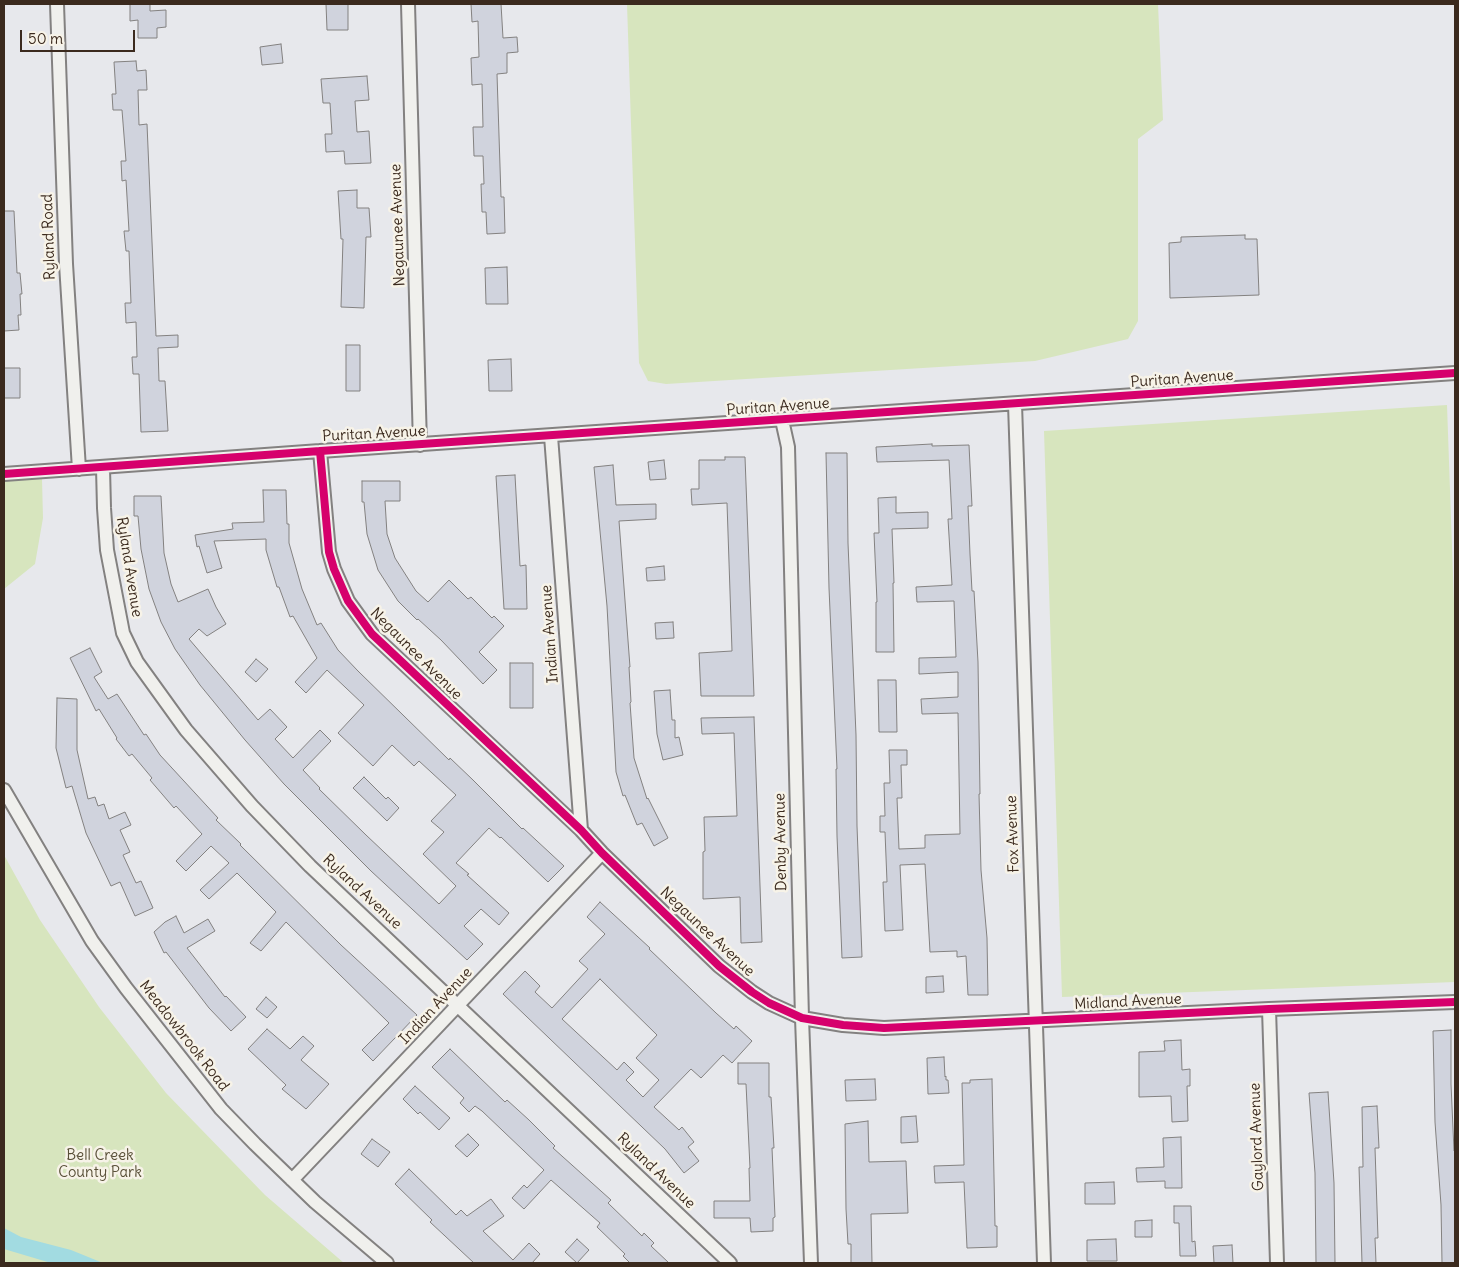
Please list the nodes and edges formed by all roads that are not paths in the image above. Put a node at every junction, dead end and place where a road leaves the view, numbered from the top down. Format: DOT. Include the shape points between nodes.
graph roads {
  1 [pos="57,4"];
  2 [pos="408,4"];
  3 [pos="1455,373"];
  4 [pos="1015,404"];
  5 [pos="782,420"];
  6 [pos="552,436"];
  7 [pos="420,445"];
  8 [pos="320,451"];
  9 [pos="103,468"];
  10 [pos="79,469"];
  11 [pos="4,474"];
  12 [pos="4,790"];
  13 [pos="581,830"];
  14 [pos="602,853"];
  15 [pos="1455,1002"];
  16 [pos="458,1005"];
  17 [pos="1269,1009"];
  18 [pos="802,1018"];
  19 [pos="1035,1021"];
  20 [pos="292,1180"];
  21 [pos="386,1263"];
  22 [pos="730,1263"];
  23 [pos="811,1263"];
  24 [pos="1044,1263"];
  25 [pos="1277,1263"];
  1 -- 10 [label="street, Ryland Road" via="66,264"];
  2 -- 7 [label="street, Negaunee Avenue"];
  3 -- 4 [label="street, Puritan Avenue"];
  4 -- 5 [label="street, Puritan Avenue"];
  4 -- 19 [label="street, Fox Avenue"];
  5 -- 6 [label="street, Puritan Avenue"];
  5 -- 18 [label="street, Denby Avenue" via="788,447"];
  6 -- 7 [label="street, Puritan Avenue"];
  6 -- 13 [label="street, Indian Avenue"];
  7 -- 8 [label="street, Puritan Avenue"];
  8 -- 9 [label="street, Puritan Avenue"];
  8 -- 13 [label="street, Negaunee Avenue" via="329,552 341,586 358,616 372,634"];
  9 -- 10 [label="street, Puritan Avenue"];
  9 -- 16 [label="street, Ryland Avenue" via="111,577 123,633 137,662 186,730 252,806 310,866"];
  10 -- 11 [label="street"];
  12 -- 20 [label="street, Meadowbrook Road" via="77,917 126,988 221,1109"];
  13 -- 14 [label="street, Negaunee Avenue"];
  14 -- 16 [label="street, Indian Avenue"];
  14 -- 18 [label="street, Negaunee Avenue" via="735,979 769,1003"];
  15 -- 17 [label="street, Midland Avenue"];
  16 -- 20 [label="street, Indian Avenue"];
  16 -- 22 [label="street, Ryland Avenue"];
  17 -- 19 [label="street, Midland Avenue"];
  17 -- 25 [label="street, Gaylord Avenue"];
  18 -- 19 [label="street, Midland Avenue" via="884,1028"];
  18 -- 23 [label="street, Denby Avenue"];
  19 -- 24 [label="street, Fox Avenue"];
  20 -- 21 [label="street, Meadowbrook Road"];
}
